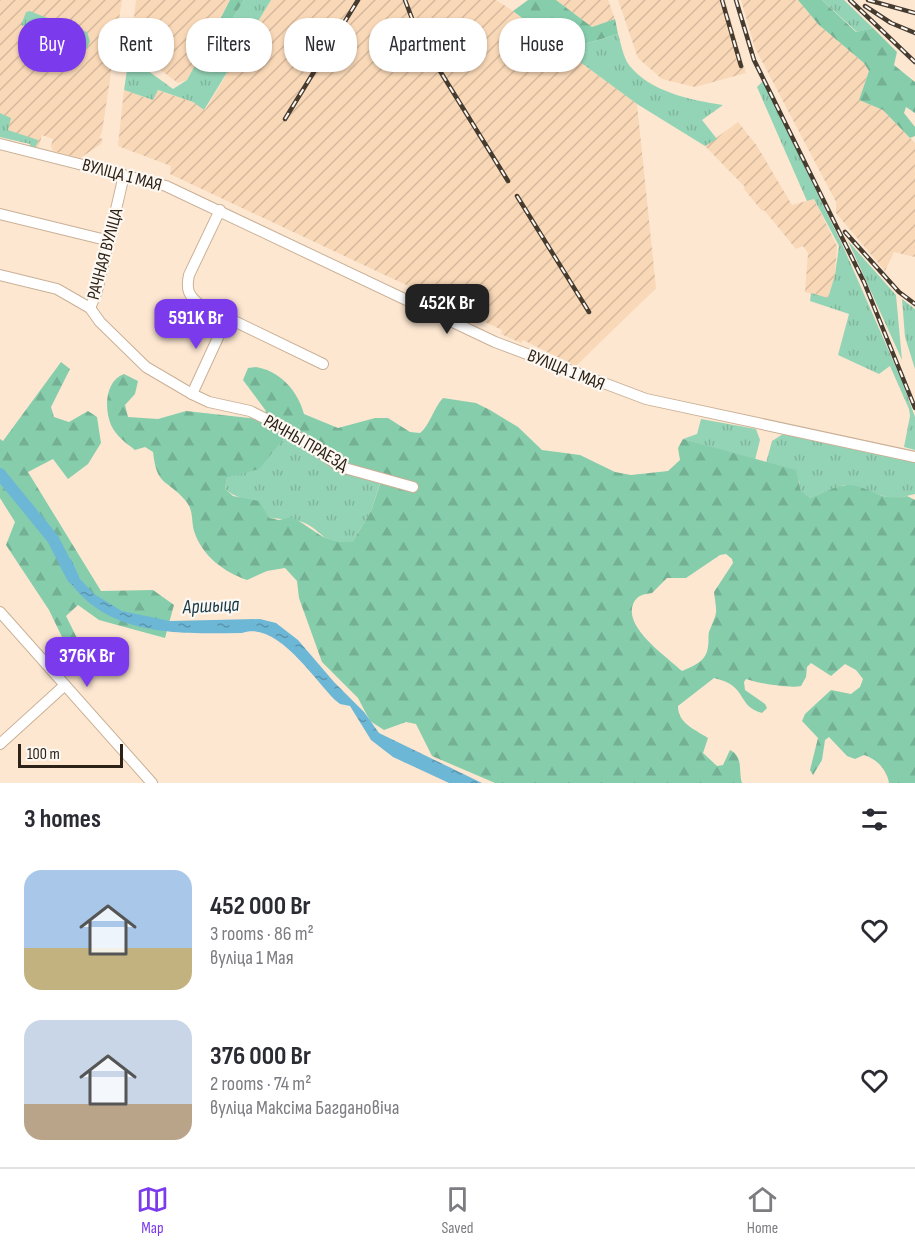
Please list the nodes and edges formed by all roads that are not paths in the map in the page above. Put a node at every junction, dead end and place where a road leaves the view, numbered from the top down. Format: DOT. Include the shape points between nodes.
graph roads {
  1 [pos="0,144"];
  2 [pos="124,175"];
  3 [pos="220,210"];
  4 [pos="0,214"];
  5 [pos="110,241"];
  6 [pos="0,275"];
  7 [pos="90,308"];
  8 [pos="226,318"];
  9 [pos="323,364"];
  10 [pos="192,394"];
  11 [pos="915,457"];
  12 [pos="413,487"];
  13 [pos="0,612"];
  14 [pos="65,685"];
  15 [pos="0,744"];
  16 [pos="152,783"];
  1 -- 2 [label="street, ВУЛІЦА 1 МАЯ"];
  2 -- 3 [label="street, ВУЛІЦА 1 МАЯ" via="166,186"];
  2 -- 5 [label="street, РАЧНАЯ ВУЛІЦА"];
  3 -- 8 [label="street" via="187,287 190,297"];
  3 -- 11 [label="street, ВУЛІЦА 1 МАЯ" via="495,342 616,390"];
  4 -- 5 [label="street"];
  5 -- 7 [label="street, РАЧНАЯ ВУЛІЦА"];
  6 -- 7 [label="street, РАЧНАЯ ВУЛІЦА" via="57,289"];
  7 -- 10 [label="street, РАЧНЫ ПРАЕЗД" via="146,367"];
  8 -- 9 [label="street"];
  8 -- 10 [label="street"];
  10 -- 12 [label="street, РАЧНЫ ПРАЕЗД" via="250,411 286,429 341,467"];
  13 -- 14 [label="street"];
  14 -- 15 [label="street"];
  14 -- 16 [label="street"];
}
